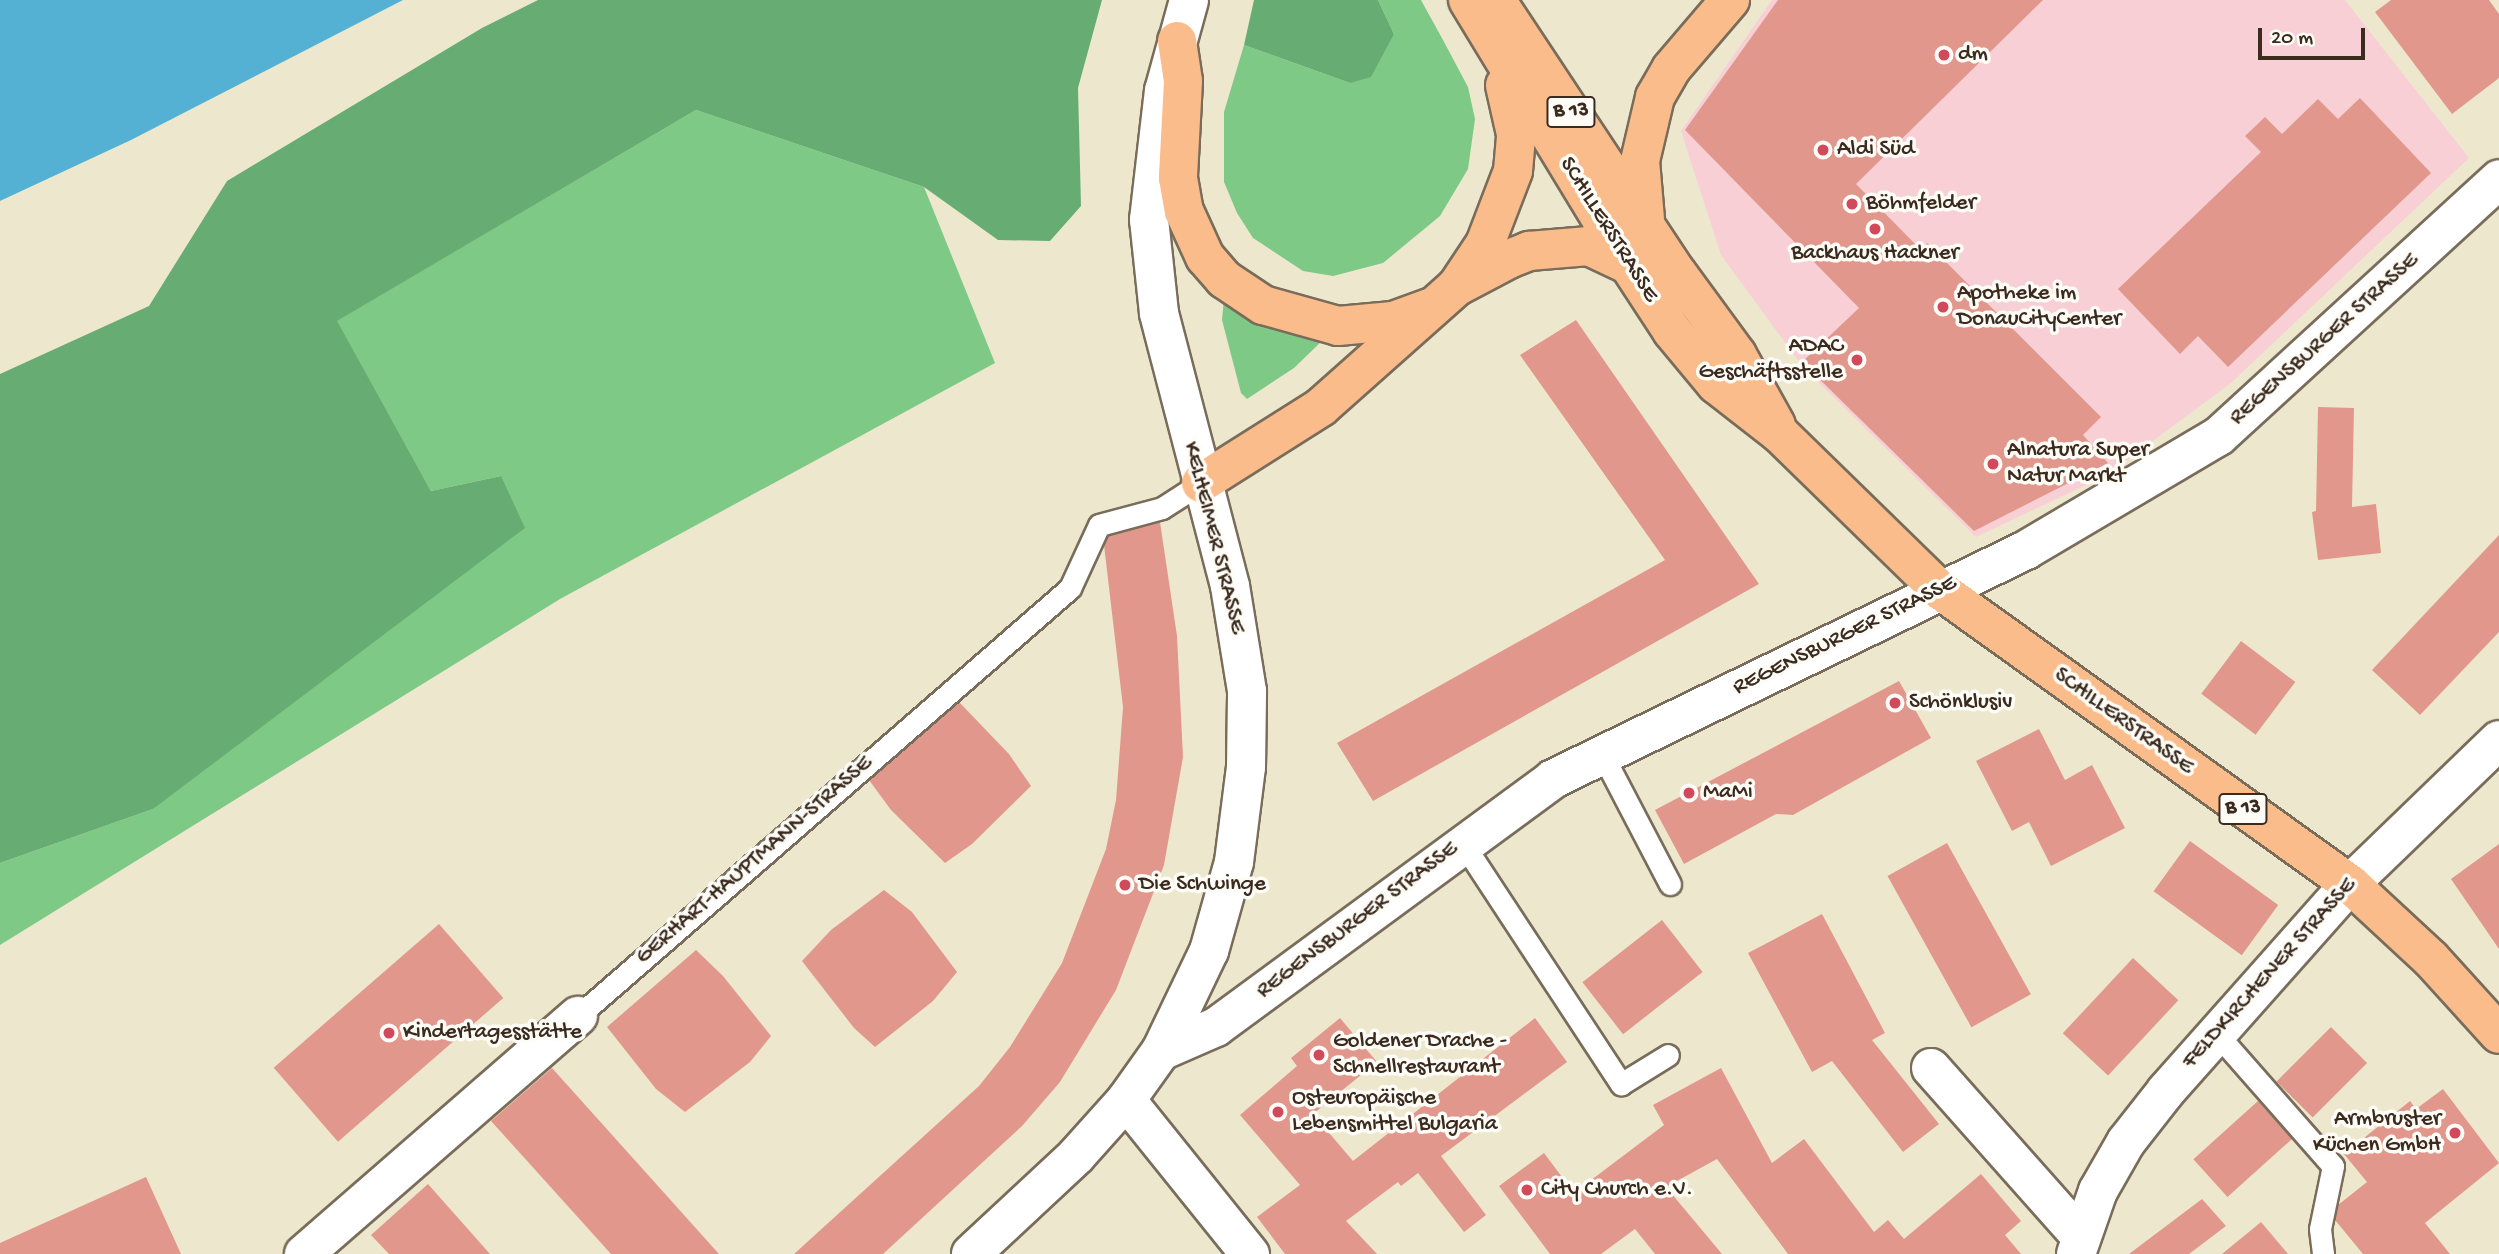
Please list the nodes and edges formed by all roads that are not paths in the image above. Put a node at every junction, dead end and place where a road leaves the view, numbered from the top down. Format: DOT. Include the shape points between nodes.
graph roads {
  1 [pos="1189,0"];
  2 [pos="1468,0"];
  3 [pos="1496,0"];
  4 [pos="1730,0"];
  5 [pos="1177,41"];
  6 [pos="1492,46"];
  7 [pos="2499,179"];
  8 [pos="1646,225"];
  9 [pos="1629,265"];
  10 [pos="1447,296"];
  11 [pos="1780,434"];
  12 [pos="1202,483"];
  13 [pos="1940,590"];
  14 [pos="2499,740"];
  15 [pos="1601,752"];
  16 [pos="1462,842"];
  17 [pos="1670,884"];
  18 [pos="2350,884"];
  19 [pos="578,1016"];
  20 [pos="2216,1033"];
  21 [pos="2499,1034"];
  22 [pos="1161,1051"];
  23 [pos="1668,1055"];
  24 [pos="1931,1068"];
  25 [pos="1126,1100"];
  26 [pos="2085,1248"];
  27 [pos="304,1254"];
  28 [pos="971,1254"];
  29 [pos="1250,1254"];
  30 [pos="2323,1254"];
  1 -- 5 [label="street, KELHEIMER STRASSE"];
  2 -- 6 [label="main road, SCHILLERSTRASSE / B 13"];
  3 -- 8 [label="main road, SCHILLERSTRASSE / B 13"];
  4 -- 8 [label="main road" via="1671,69 1655,97 1640,161"];
  5 -- 10 [label="main road" via="1183,81 1178,178 1184,211 1205,257 1224,279 1263,305 1338,326 1393,321"];
  5 -- 12 [label="street, KELHEIMER STRASSE" via="1164,91 1149,220 1159,313"];
  6 -- 9 [label="main road, SCHILLERSTRASSE / B 13"];
  6 -- 10 [label="main road" via="1512,112 1513,171 1485,244"];
  7 -- 13 [label="street, REGENSBURGER STRASSE" via="2219,436 2105,507"];
  8 -- 11 [label="main road, SCHILLERSTRASSE / B 13" via="1743,365"];
  9 -- 10 [label="main road" via="1589,247 1530,251"];
  9 -- 11 [label="main road, SCHILLERSTRASSE / B 13" via="1672,331 1716,384"];
  10 -- 12 [label="main road" via="1321,407"];
  11 -- 13 [label="main road, SCHILLERSTRASSE / B 13"];
  12 -- 19 [label="lane, GERHART-HAUPTMANN-STRASSE" via="1162,508 1100,525 1070,588"];
  12 -- 22 [label="street, KELHEIMER STRASSE" via="1230,586 1247,691 1246,767 1234,862 1209,951"];
  13 -- 15 [label="street, REGENSBURGER STRASSE"];
  13 -- 18 [label="main road, SCHILLERSTRASSE / B 13"];
  14 -- 18 [label="street, FELDKIRCHENER STRASSE"];
  15 -- 16 [label="street, REGENSBURGER STRASSE"];
  15 -- 17 [label="lane"];
  16 -- 22 [label="street, REGENSBURGER STRASSE" via="1216,1027"];
  16 -- 23 [label="lane" via="1621,1084"];
  18 -- 20 [label="street, FELDKIRCHENER STRASSE"];
  18 -- 21 [label="main road, SCHILLERSTRASSE / B 13" via="2431,959"];
  19 -- 27 [label="street, GERHART-HAUPTMANN-STRASSE"];
  20 -- 26 [label="street, FELDKIRCHENER STRASSE" via="2126,1142 2098,1191"];
  20 -- 30 [label="lane" via="2333,1166 2320,1230"];
  22 -- 25 [label="street, KELHEIMER STRASSE"];
  24 -- 26 [label="street, FELDKIRCHENER STRASSE"];
  25 -- 28 [label="street" via="1076,1156"];
  25 -- 29 [label="street"];
}
